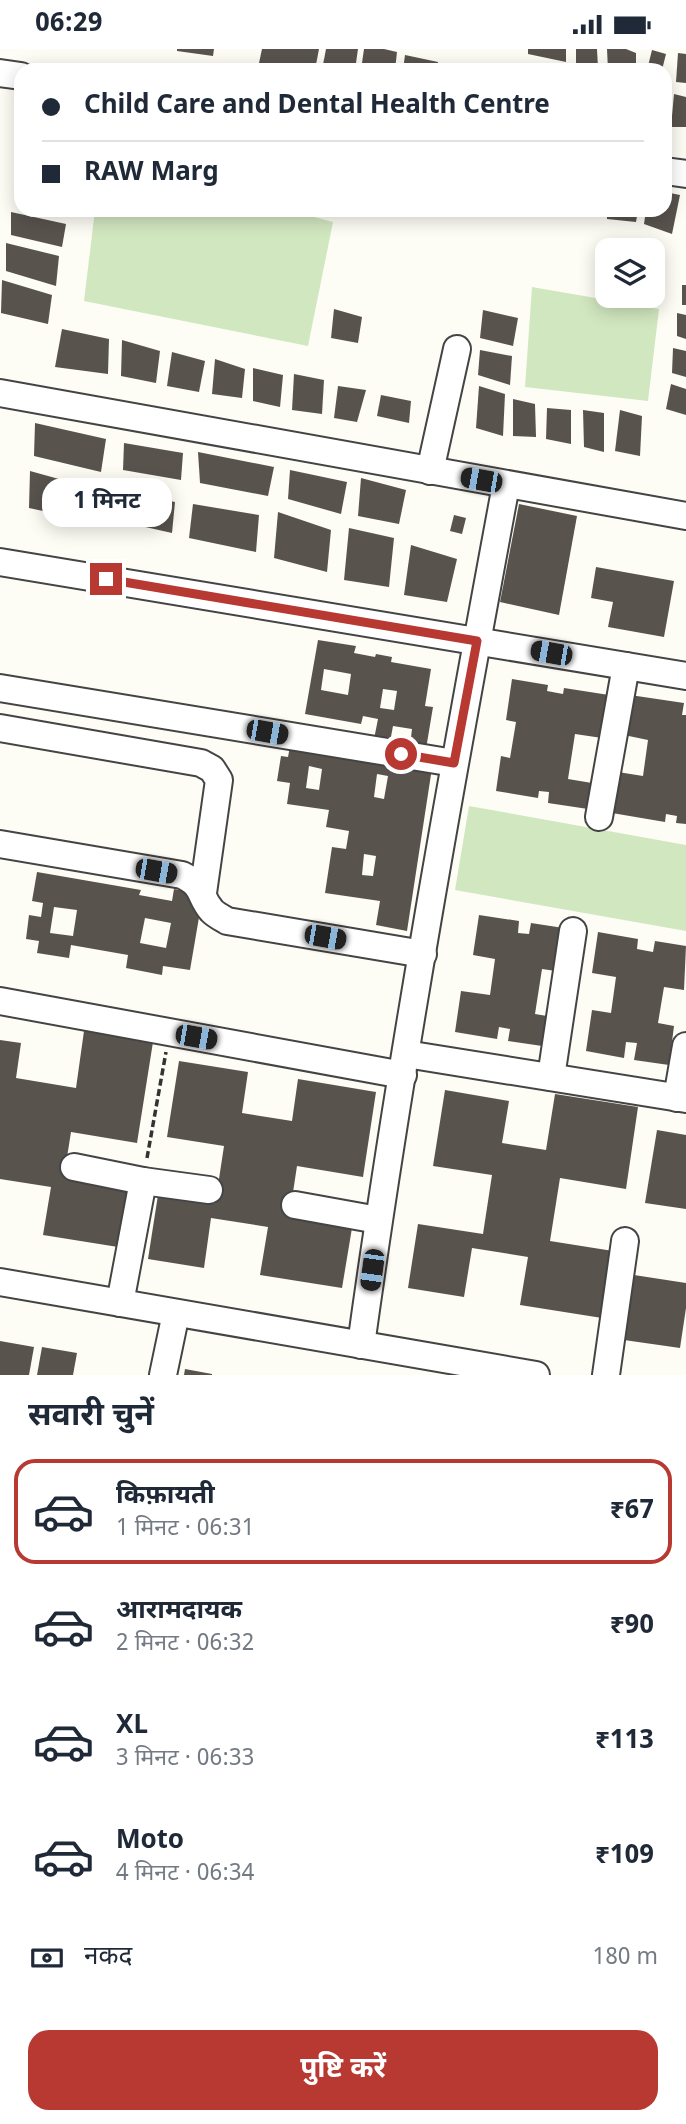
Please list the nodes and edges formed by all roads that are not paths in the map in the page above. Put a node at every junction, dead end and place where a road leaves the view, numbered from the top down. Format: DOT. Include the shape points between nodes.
graph roads {
  1 [pos="457,349"];
  2 [pos="0,393"];
  3 [pos="430,471"];
  4 [pos="506,485"];
  5 [pos="686,516"];
  6 [pos="0,562"];
  7 [pos="477,641"];
  8 [pos="626,666"];
  9 [pos="686,676"];
  10 [pos="0,688"];
  11 [pos="0,727"];
  12 [pos="454,763"];
  13 [pos="598,817"];
  14 [pos="0,844"];
  15 [pos="203,893"];
  16 [pos="573,931"];
  17 [pos="423,954"];
  18 [pos="0,1001"];
  19 [pos="686,1046"];
  20 [pos="405,1064"];
  21 [pos="551,1077"];
  22 [pos="681,1099"];
  23 [pos="74,1167"];
  24 [pos="143,1181"];
  25 [pos="209,1190"];
  26 [pos="295,1205"];
  27 [pos="378,1220"];
  28 [pos="625,1241"];
  29 [pos="0,1282"];
  30 [pos="120,1303"];
  31 [pos="176,1313"];
  32 [pos="361,1345"];
  33 [pos="163,1375"];
  34 [pos="536,1375"];
  35 [pos="606,1375"];
  1 -- 3 [label="street"];
  2 -- 3 [label="street"];
  3 -- 4 [label="street"];
  4 -- 5 [label="street"];
  4 -- 7 [label="street"];
  6 -- 7 [label="street"];
  7 -- 8 [label="street"];
  7 -- 12 [label="street"];
  8 -- 9 [label="street"];
  8 -- 13 [label="street"];
  10 -- 12 [label="street"];
  11 -- 15 [label="street" via="201,763 212,769 219,780"];
  12 -- 17 [label="street"];
  14 -- 15 [label="street" via="182,876 194,881"];
  15 -- 17 [label="street" via="213,913 227,921"];
  16 -- 21 [label="street"];
  17 -- 20 [label="street"];
  18 -- 20 [label="street" via="170,1032"];
  19 -- 22 [label="street"];
  20 -- 21 [label="street"];
  20 -- 27 [label="street"];
  21 -- 22 [label="street"];
  23 -- 24 [label="street"];
  24 -- 25 [label="street"];
  24 -- 30 [label="street"];
  26 -- 27 [label="street"];
  27 -- 32 [label="street"];
  28 -- 35 [label="street"];
  29 -- 30 [label="street"];
  30 -- 31 [label="street"];
  31 -- 32 [label="street"];
  31 -- 33 [label="street"];
  32 -- 34 [label="street"];
}
